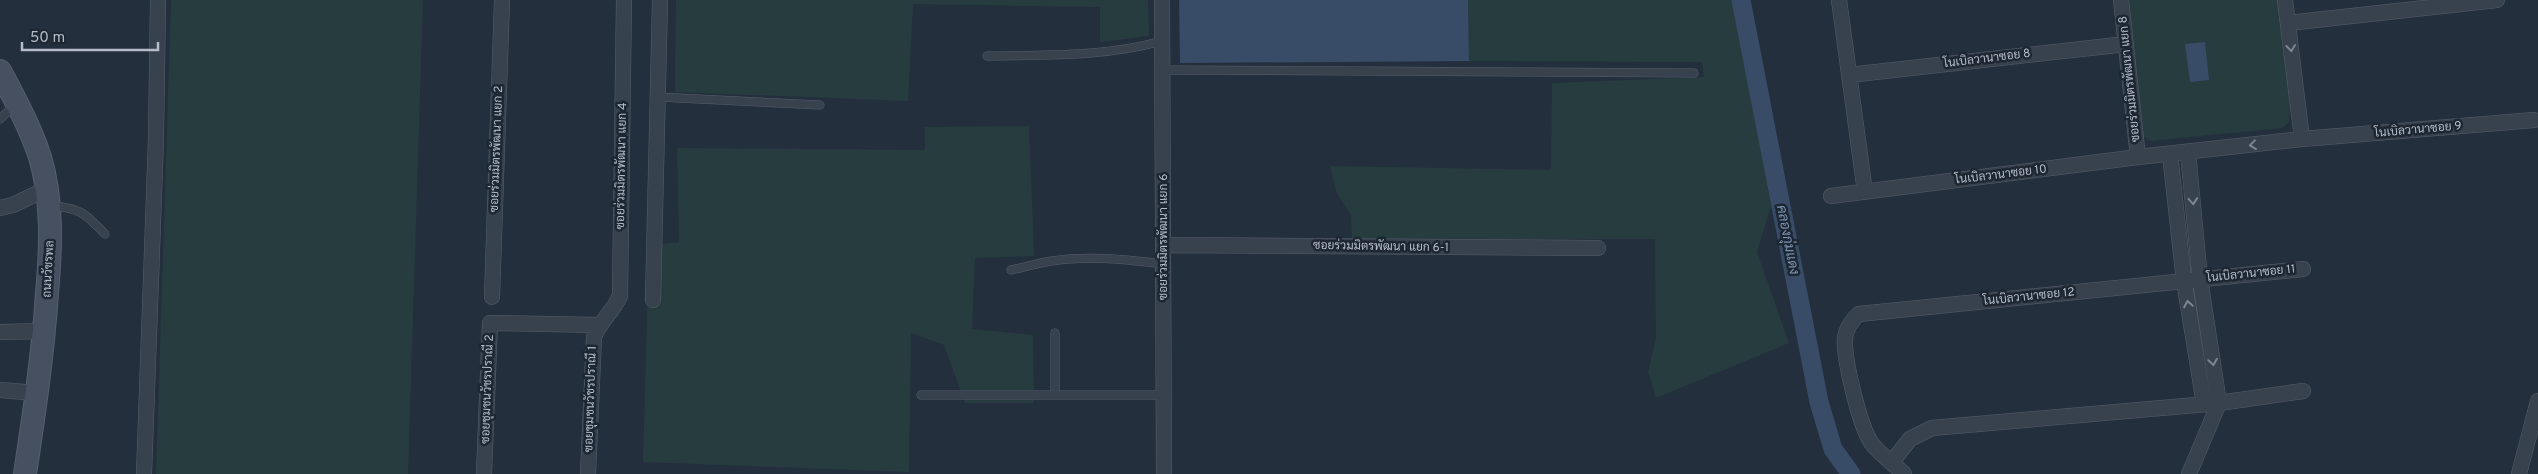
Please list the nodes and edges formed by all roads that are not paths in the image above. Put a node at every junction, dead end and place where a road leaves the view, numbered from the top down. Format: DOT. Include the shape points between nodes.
graph roads {
  1 [pos="158,0"];
  2 [pos="502,0"];
  3 [pos="624,0"];
  4 [pos="660,0"];
  5 [pos="1162,0"];
  6 [pos="1839,0"];
  7 [pos="2121,0"];
  8 [pos="2285,0"];
  9 [pos="2497,0"];
  10 [pos="2288,23"];
  11 [pos="1162,41"];
  12 [pos="2126,44"];
  13 [pos="987,56"];
  14 [pos="1162,70"];
  15 [pos="0,72"];
  16 [pos="1694,73"];
  17 [pos="1849,75"];
  18 [pos="658,97"];
  19 [pos="17,102"];
  20 [pos="820,105"];
  21 [pos="0,118"];
  22 [pos="2534,120"];
  23 [pos="2302,140"];
  24 [pos="2188,153"];
  25 [pos="2170,154"];
  26 [pos="2138,157"];
  27 [pos="1864,192"];
  28 [pos="1831,196"];
  29 [pos="47,197"];
  30 [pos="0,208"];
  31 [pos="106,234"];
  32 [pos="1164,244"];
  33 [pos="1598,248"];
  34 [pos="1164,264"];
  35 [pos="2303,269"];
  36 [pos="1011,270"];
  37 [pos="2200,279"];
  38 [pos="2184,281"];
  39 [pos="492,297"];
  40 [pos="653,300"];
  41 [pos="598,325"];
  42 [pos="45,331"];
  43 [pos="0,332"];
  44 [pos="1055,333"];
  45 [pos="0,390"];
  46 [pos="2303,391"];
  47 [pos="37,393"];
  48 [pos="921,395"];
  49 [pos="1055,395"];
  50 [pos="1164,395"];
  51 [pos="2538,400"];
  52 [pos="2211,404"];
  53 [pos="1892,462"];
  54 [pos="25,474"];
  55 [pos="144,474"];
  56 [pos="484,474"];
  57 [pos="588,474"];
  58 [pos="1164,474"];
  59 [pos="1904,474"];
  60 [pos="2189,474"];
  61 [pos="2518,474"];
  1 -- 55 [label="street"];
  2 -- 39 [label="street, ซอยร่วมมิตรพัฒนา แยก 2"];
  3 -- 41 [label="street, ซอยร่วมมิตรพัฒนา แยก 4" via="620,296 614,309"];
  4 -- 18 [label="street"];
  5 -- 11 [label="street, ซอยร่วมมิตรพัฒนา แยก 6"];
  6 -- 17 [label="street"];
  7 -- 12 [label="street, ซอยร่วมมิตรพัฒนา แยก 8"];
  8 -- 10 [label="street"];
  9 -- 10 [label="street"];
  10 -- 23 [label="street, one-way"];
  11 -- 13 [label="lane" via="1106,53"];
  11 -- 14 [label="street, ซอยร่วมมิตรพัฒนา แยก 6"];
  12 -- 17 [label="street, โนเบิลวานาซอย 8"];
  12 -- 26 [label="street, ซอยร่วมมิตรพัฒนา แยก 8"];
  14 -- 16 [label="lane"];
  14 -- 32 [label="street, ซอยร่วมมิตรพัฒนา แยก 6"];
  15 -- 19 [label="main road, ถนนวัชรพล"];
  17 -- 27 [label="street"];
  18 -- 20 [label="lane"];
  18 -- 40 [label="street"];
  19 -- 21 [label="lane"];
  19 -- 29 [label="main road, ถนนวัชรพล" via="40,159"];
  22 -- 23 [label="street, โนเบิลวานาซอย 9"];
  23 -- 24 [label="street, โนเบิลวานาซอย 9, one-way"];
  24 -- 25 [label="street, โนเบิลวานาซอย 10"];
  24 -- 37 [label="street, one-way"];
  25 -- 26 [label="street, โนเบิลวานาซอย 10"];
  25 -- 38 [label="street"];
  26 -- 27 [label="street, โนเบิลวานาซอย 10"];
  27 -- 28 [label="street, โนเบิลวานาซอย 10"];
  29 -- 30 [label="street"];
  29 -- 31 [label="lane" via="88,216"];
  29 -- 42 [label="main road, ถนนวัชรพล" via="51,242"];
  32 -- 33 [label="street, ซอยร่วมมิตรพัฒนา แยก 6-1"];
  32 -- 34 [label="street, ซอยร่วมมิตรพัฒนา แยก 6"];
  34 -- 36 [label="lane" via="1083,259 1053,261"];
  34 -- 50 [label="street, ซอยร่วมมิตรพัฒนา แยก 6"];
  35 -- 37 [label="street, โนเบิลวานาซอย 11"];
  37 -- 38 [label="street, โนเบิลวานาซอย 12"];
  37 -- 52 [label="street, one-way"];
  52 -- 38 [label="street, one-way"];
  38 -- 53 [label="street, โนเบิลวานาซอย 12" via="1859,314 1845,336 1857,407 1872,444"];
  41 -- 56 [label="street, ซอยชุมชนวัชรปราณี 2" via="490,322"];
  41 -- 57 [label="street, ซอยชุมชนวัชรปราณี 1" via="594,337"];
  42 -- 43 [label="street"];
  42 -- 47 [label="main road, ถนนวัชรพล"];
  44 -- 49 [label="lane"];
  45 -- 47 [label="street"];
  46 -- 52 [label="street"];
  47 -- 54 [label="main road, ถนนวัชรพล"];
  48 -- 49 [label="lane"];
  49 -- 50 [label="lane"];
  50 -- 58 [label="street, ซอยร่วมมิตรพัฒนา แยก 6"];
  51 -- 61 [label="street"];
  52 -- 53 [label="street" via="1932,428 1910,439"];
  52 -- 60 [label="street"];
  53 -- 59 [label="street"];
}
